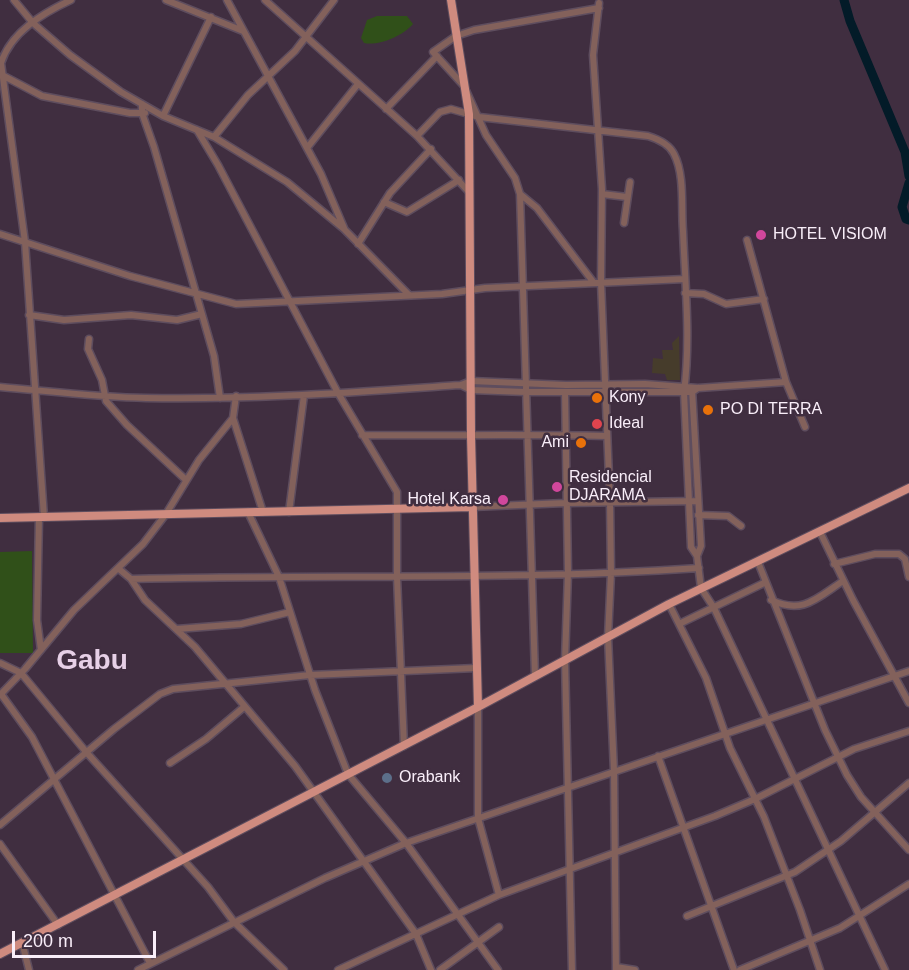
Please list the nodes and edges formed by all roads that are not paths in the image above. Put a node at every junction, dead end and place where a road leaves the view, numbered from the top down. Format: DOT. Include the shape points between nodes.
graph roads {
  1 [pos="14,0"];
  2 [pos="71,0"];
  3 [pos="166,0"];
  4 [pos="227,0"];
  5 [pos="265,0"];
  6 [pos="334,0"];
  7 [pos="451,0"];
  8 [pos="211,17"];
  9 [pos="33,23"];
  10 [pos="245,32"];
  11 [pos="305,36"];
  12 [pos="456,36"];
  13 [pos="437,56"];
  14 [pos="1,74"];
  15 [pos="269,74"];
  16 [pos="358,84"];
  17 [pos="464,86"];
  18 [pos="142,104"];
  19 [pos="386,109"];
  20 [pos="155,112"];
  21 [pos="142,113"];
  22 [pos="469,114"];
  23 [pos="163,116"];
  24 [pos="479,117"];
  25 [pos="599,128"];
  26 [pos="197,130"];
  27 [pos="417,136"];
  28 [pos="214,137"];
  29 [pos="307,148"];
  30 [pos="431,150"];
  31 [pos="459,180"];
  32 [pos="630,182"];
  33 [pos="470,194"];
  34 [pos="520,194"];
  35 [pos="602,194"];
  36 [pos="627,197"];
  37 [pos="384,202"];
  38 [pos="624,223"];
  39 [pos="344,229"];
  40 [pos="0,234"];
  41 [pos="747,240"];
  42 [pos="25,242"];
  43 [pos="358,244"];
  44 [pos="685,279"];
  45 [pos="597,283"];
  46 [pos="524,287"];
  47 [pos="470,291"];
  48 [pos="196,293"];
  49 [pos="686,293"];
  50 [pos="409,296"];
  51 [pos="764,299"];
  52 [pos="290,300"];
  53 [pos="202,314"];
  54 [pos="29,315"];
  55 [pos="88,339"];
  56 [pos="786,382"];
  57 [pos="525,384"];
  58 [pos="605,384"];
  59 [pos="471,385"];
  60 [pos="0,387"];
  61 [pos="690,389"];
  62 [pos="35,390"];
  63 [pos="526,392"];
  64 [pos="565,392"];
  65 [pos="605,392"];
  66 [pos="338,393"];
  67 [pos="105,395"];
  68 [pos="304,395"];
  69 [pos="236,396"];
  70 [pos="220,398"];
  71 [pos="233,418"];
  72 [pos="806,427"];
  73 [pos="528,433"];
  74 [pos="362,435"];
  75 [pos="564,435"];
  76 [pos="471,436"];
  77 [pos="606,436"];
  78 [pos="186,480"];
  79 [pos="909,488"];
  80 [pos="688,501"];
  81 [pos="698,501"];
  82 [pos="565,502"];
  83 [pos="610,502"];
  84 [pos="529,505"];
  85 [pos="472,507"];
  86 [pos="396,510"];
  87 [pos="248,512"];
  88 [pos="263,512"];
  89 [pos="289,512"];
  90 [pos="166,514"];
  91 [pos="698,515"];
  92 [pos="42,517"];
  93 [pos="0,518"];
  94 [pos="741,526"];
  95 [pos="820,532"];
  96 [pos="697,556"];
  97 [pos="758,562"];
  98 [pos="834,564"];
  99 [pos="699,568"];
  100 [pos="119,569"];
  101 [pos="568,573"];
  102 [pos="611,573"];
  103 [pos="474,574"];
  104 [pos="530,574"];
  105 [pos="279,578"];
  106 [pos="397,578"];
  107 [pos="909,578"];
  108 [pos="131,579"];
  109 [pos="843,581"];
  110 [pos="764,583"];
  111 [pos="701,588"];
  112 [pos="771,599"];
  113 [pos="669,604"];
  114 [pos="714,608"];
  115 [pos="290,612"];
  116 [pos="679,624"];
  117 [pos="177,629"];
  118 [pos="608,637"];
  119 [pos="41,650"];
  120 [pos="565,660"];
  121 [pos="0,663"];
  122 [pos="476,668"];
  123 [pos="909,671"];
  124 [pos="400,672"];
  125 [pos="21,673"];
  126 [pos="310,675"];
  127 [pos="535,675"];
  128 [pos="894,676"];
  129 [pos="224,683"];
  130 [pos="1,694"];
  131 [pos="814,703"];
  132 [pos="909,703"];
  133 [pos="244,707"];
  134 [pos="478,707"];
  135 [pos="765,720"];
  136 [pos="909,731"];
  137 [pos="725,735"];
  138 [pos="404,746"];
  139 [pos="87,753"];
  140 [pos="658,756"];
  141 [pos="838,756"];
  142 [pos="170,763"];
  143 [pos="614,771"];
  144 [pos="348,774"];
  145 [pos="792,779"];
  146 [pos="54,780"];
  147 [pos="909,783"];
  148 [pos="568,788"];
  149 [pos="314,791"];
  150 [pos="755,799"];
  151 [pos="875,812"];
  152 [pos="478,818"];
  153 [pos="0,825"];
  154 [pos="681,827"];
  155 [pos="906,841"];
  156 [pos="406,843"];
  157 [pos="0,844"];
  158 [pos="909,850"];
  159 [pos="827,851"];
  160 [pos="615,852"];
  161 [pos="182,860"];
  162 [pos="363,861"];
  163 [pos="568,868"];
  164 [pos="786,875"];
  165 [pos="909,884"];
  166 [pos="499,895"];
  167 [pos="113,896"];
  168 [pos="711,908"];
  169 [pos="457,915"];
  170 [pos="859,915"];
  171 [pos="687,916"];
  172 [pos="234,922"];
  173 [pos="58,925"];
  174 [pos="499,927"];
  175 [pos="416,934"];
  176 [pos="22,942"];
  177 [pos="477,942"];
  178 [pos="810,942"];
  179 [pos="0,954"];
  180 [pos="272,960"];
  181 [pos="150,963"];
  182 [pos="616,968"];
  183 [pos="343,969"];
  184 [pos="29,970"];
  185 [pos="138,970"];
  186 [pos="276,970"];
  187 [pos="284,970"];
  188 [pos="431,970"];
  189 [pos="440,970"];
  190 [pos="498,970"];
  191 [pos="572,970"];
  192 [pos="635,970"];
  193 [pos="734,970"];
  194 [pos="740,970"];
  195 [pos="819,970"];
  196 [pos="885,970"];
  1 -- 9 [label="street"];
  2 -- 9 [label="street" via="48,10"];
  3 -- 8 [label="street"];
  4 -- 10 [label="street"];
  5 -- 11 [label="street"];
  6 -- 11 [label="street"];
  7 -- 12 [label="main road"];
  8 -- 10 [label="street"];
  8 -- 23 [label="street"];
  9 -- 14 [label="street" via="4,53"];
  9 -- 18 [label="street" via="98,76"];
  10 -- 15 [label="street"];
  11 -- 15 [label="street" via="295,51"];
  11 -- 16 [label="street"];
  12 -- 13 [label="street" via="433,52"];
  12 -- 17 [label="main road"];
  12 -- 25 [label="street" via="599,5 593,55"];
  13 -- 17 [label="street"];
  13 -- 19 [label="street"];
  14 -- 21 [label="street" via="42,96"];
  14 -- 42 [label="street"];
  15 -- 28 [label="street"];
  15 -- 29 [label="street"];
  16 -- 19 [label="street"];
  16 -- 29 [label="street"];
  17 -- 22 [label="main road"];
  17 -- 24 [label="street"];
  18 -- 20 [label="street"];
  18 -- 21 [label="street"];
  19 -- 27 [label="street"];
  20 -- 21 [label="street"];
  20 -- 23 [label="street"];
  21 -- 48 [label="street"];
  22 -- 24 [label="street"];
  22 -- 27 [label="street" via="451,109 440,112"];
  22 -- 33 [label="main road"];
  23 -- 26 [label="street"];
  24 -- 25 [label="street"];
  24 -- 34 [label="street" via="486,135 515,178"];
  25 -- 35 [label="street"];
  25 -- 44 [label="street" via="648,136 673,151 680,182"];
  26 -- 28 [label="street"];
  26 -- 52 [label="street"];
  27 -- 30 [label="street"];
  28 -- 39 [label="street" via="287,182"];
  29 -- 39 [label="street"];
  30 -- 31 [label="street"];
  30 -- 37 [label="street"];
  31 -- 33 [label="street"];
  31 -- 37 [label="street" via="407,212"];
  32 -- 36 [label="street"];
  33 -- 47 [label="main road"];
  34 -- 45 [label="street" via="537,208"];
  34 -- 46 [label="street"];
  35 -- 36 [label="street"];
  35 -- 45 [label="street"];
  36 -- 38 [label="street"];
  37 -- 43 [label="street"];
  39 -- 43 [label="street"];
  40 -- 42 [label="street"];
  41 -- 51 [label="street"];
  42 -- 48 [label="street"];
  42 -- 54 [label="street"];
  43 -- 50 [label="street"];
  44 -- 45 [label="street"];
  44 -- 49 [label="street"];
  45 -- 46 [label="street"];
  45 -- 58 [label="street"];
  46 -- 47 [label="street"];
  46 -- 57 [label="street"];
  47 -- 50 [label="street"];
  47 -- 59 [label="main road"];
  48 -- 52 [label="street" via="236,304"];
  48 -- 53 [label="street"];
  49 -- 51 [label="street" via="704,294 726,304"];
  49 -- 61 [label="street"];
  50 -- 52 [label="street"];
  51 -- 56 [label="street"];
  52 -- 66 [label="street"];
  53 -- 54 [label="street" via="177,320 131,315 64,321"];
  53 -- 70 [label="street" via="218,372"];
  54 -- 62 [label="street"];
  55 -- 67 [label="street"];
  56 -- 61 [label="street"];
  56 -- 72 [label="street"];
  57 -- 58 [label="street"];
  57 -- 59 [label="street"];
  57 -- 63 [label="street"];
  58 -- 61 [label="street"];
  58 -- 65 [label="street"];
  59 -- 63 [label="street"];
  59 -- 66 [label="street"];
  59 -- 76 [label="main road"];
  60 -- 62 [label="street"];
  61 -- 65 [label="street"];
  61 -- 80 [label="street"];
  61 -- 81 [label="street"];
  62 -- 67 [label="street"];
  62 -- 92 [label="street"];
  63 -- 64 [label="street"];
  63 -- 73 [label="street"];
  64 -- 65 [label="street"];
  64 -- 75 [label="street"];
  65 -- 77 [label="street"];
  66 -- 68 [label="street"];
  66 -- 74 [label="street"];
  67 -- 70 [label="street"];
  67 -- 78 [label="street" via="120,418"];
  68 -- 69 [label="street"];
  68 -- 89 [label="street"];
  69 -- 70 [label="street"];
  69 -- 71 [label="street"];
  71 -- 78 [label="street"];
  71 -- 88 [label="street"];
  73 -- 75 [label="street"];
  73 -- 76 [label="street"];
  73 -- 84 [label="street"];
  74 -- 76 [label="street"];
  74 -- 86 [label="street" via="394,484"];
  75 -- 77 [label="street"];
  75 -- 82 [label="street"];
  76 -- 85 [label="main road"];
  77 -- 83 [label="street"];
  78 -- 90 [label="street"];
  79 -- 95 [label="main road"];
  80 -- 81 [label="street"];
  80 -- 83 [label="street"];
  80 -- 96 [label="street" via="691,547"];
  81 -- 91 [label="street"];
  82 -- 83 [label="street"];
  82 -- 84 [label="street"];
  82 -- 101 [label="street"];
  83 -- 102 [label="street"];
  84 -- 85 [label="street"];
  84 -- 104 [label="street"];
  85 -- 86 [label="main road"];
  85 -- 103 [label="main road"];
  86 -- 89 [label="main road"];
  86 -- 106 [label="street"];
  87 -- 88 [label="main road"];
  87 -- 90 [label="main road"];
  87 -- 105 [label="street"];
  88 -- 89 [label="main road"];
  90 -- 92 [label="main road"];
  90 -- 100 [label="street"];
  91 -- 94 [label="street" via="728,516"];
  91 -- 96 [label="street" via="701,546"];
  92 -- 93 [label="main road"];
  92 -- 119 [label="street" via="37,620"];
  95 -- 97 [label="main road"];
  95 -- 98 [label="street"];
  96 -- 99 [label="street"];
  97 -- 110 [label="street"];
  97 -- 111 [label="main road"];
  98 -- 107 [label="street" via="874,554 899,554 905,559"];
  98 -- 109 [label="street"];
  99 -- 102 [label="street"];
  99 -- 111 [label="street"];
  100 -- 108 [label="street"];
  100 -- 119 [label="street" via="74,610"];
  101 -- 102 [label="street"];
  101 -- 104 [label="street"];
  101 -- 120 [label="street"];
  102 -- 118 [label="street"];
  103 -- 104 [label="street"];
  103 -- 106 [label="street"];
  103 -- 122 [label="main road"];
  104 -- 127 [label="street"];
  105 -- 106 [label="street"];
  105 -- 108 [label="street" via="253,575"];
  105 -- 115 [label="street"];
  106 -- 124 [label="street"];
  108 -- 117 [label="street" via="145,600"];
  109 -- 112 [label="street" via="799,607"];
  109 -- 128 [label="street"];
  110 -- 112 [label="street"];
  110 -- 114 [label="street"];
  111 -- 113 [label="main road"];
  111 -- 114 [label="street"];
  112 -- 131 [label="street"];
  113 -- 116 [label="street"];
  113 -- 118 [label="main road"];
  114 -- 116 [label="street"];
  114 -- 135 [label="street"];
  115 -- 117 [label="street" via="248,623"];
  115 -- 126 [label="street"];
  116 -- 137 [label="street" via="706,678"];
  117 -- 129 [label="street"];
  118 -- 120 [label="main road"];
  118 -- 143 [label="street"];
  119 -- 125 [label="street"];
  120 -- 127 [label="main road"];
  120 -- 148 [label="street"];
  121 -- 125 [label="street"];
  122 -- 124 [label="street"];
  122 -- 134 [label="main road"];
  123 -- 128 [label="street"];
  124 -- 126 [label="street"];
  124 -- 138 [label="street"];
  125 -- 130 [label="street"];
  125 -- 139 [label="street"];
  126 -- 129 [label="street"];
  126 -- 144 [label="street"];
  127 -- 134 [label="main road"];
  128 -- 131 [label="street"];
  128 -- 132 [label="street"];
  129 -- 133 [label="street"];
  129 -- 139 [label="street" via="160,694"];
  130 -- 146 [label="street" via="32,737"];
  131 -- 135 [label="street"];
  131 -- 141 [label="street"];
  133 -- 142 [label="street"];
  133 -- 149 [label="street"];
  134 -- 138 [label="main road"];
  134 -- 152 [label="street"];
  135 -- 137 [label="street"];
  135 -- 145 [label="street"];
  136 -- 141 [label="street"];
  137 -- 140 [label="street"];
  137 -- 150 [label="street"];
  138 -- 144 [label="main road"];
  139 -- 146 [label="street"];
  139 -- 161 [label="street"];
  140 -- 143 [label="street"];
  140 -- 154 [label="street"];
  141 -- 145 [label="street"];
  141 -- 151 [label="street" via="854,786"];
  143 -- 148 [label="street"];
  143 -- 160 [label="street"];
  144 -- 149 [label="main road"];
  144 -- 156 [label="street"];
  145 -- 150 [label="street"];
  145 -- 159 [label="street"];
  146 -- 153 [label="street"];
  146 -- 167 [label="street"];
  147 -- 151 [label="street"];
  148 -- 152 [label="street"];
  148 -- 163 [label="street"];
  149 -- 161 [label="main road"];
  149 -- 162 [label="street"];
  150 -- 154 [label="street"];
  150 -- 164 [label="street"];
  151 -- 155 [label="street"];
  151 -- 159 [label="street"];
  152 -- 156 [label="street"];
  152 -- 166 [label="street"];
  154 -- 160 [label="street"];
  154 -- 168 [label="street"];
  155 -- 158 [label="street"];
  156 -- 162 [label="street"];
  156 -- 169 [label="street"];
  157 -- 173 [label="street"];
  159 -- 164 [label="street"];
  159 -- 170 [label="street"];
  160 -- 163 [label="street"];
  160 -- 182 [label="street"];
  161 -- 167 [label="main road"];
  161 -- 172 [label="street"];
  162 -- 172 [label="street"];
  162 -- 175 [label="street"];
  163 -- 166 [label="street"];
  163 -- 191 [label="street"];
  164 -- 168 [label="street"];
  164 -- 178 [label="street"];
  165 -- 170 [label="street"];
  166 -- 169 [label="street"];
  167 -- 173 [label="main road"];
  167 -- 181 [label="street"];
  168 -- 171 [label="street"];
  168 -- 193 [label="street"];
  169 -- 175 [label="street"];
  169 -- 177 [label="street"];
  170 -- 178 [label="street"];
  170 -- 196 [label="street"];
  172 -- 180 [label="street"];
  172 -- 181 [label="street"];
  173 -- 176 [label="main road"];
  174 -- 177 [label="street"];
  175 -- 183 [label="street"];
  175 -- 188 [label="street"];
  176 -- 179 [label="main road"];
  176 -- 184 [label="street"];
  177 -- 189 [label="street"];
  177 -- 190 [label="street"];
  178 -- 194 [label="street"];
  178 -- 195 [label="street"];
  180 -- 186 [label="street"];
  180 -- 187 [label="street"];
  181 -- 185 [label="street"];
  182 -- 192 [label="street"];
}
